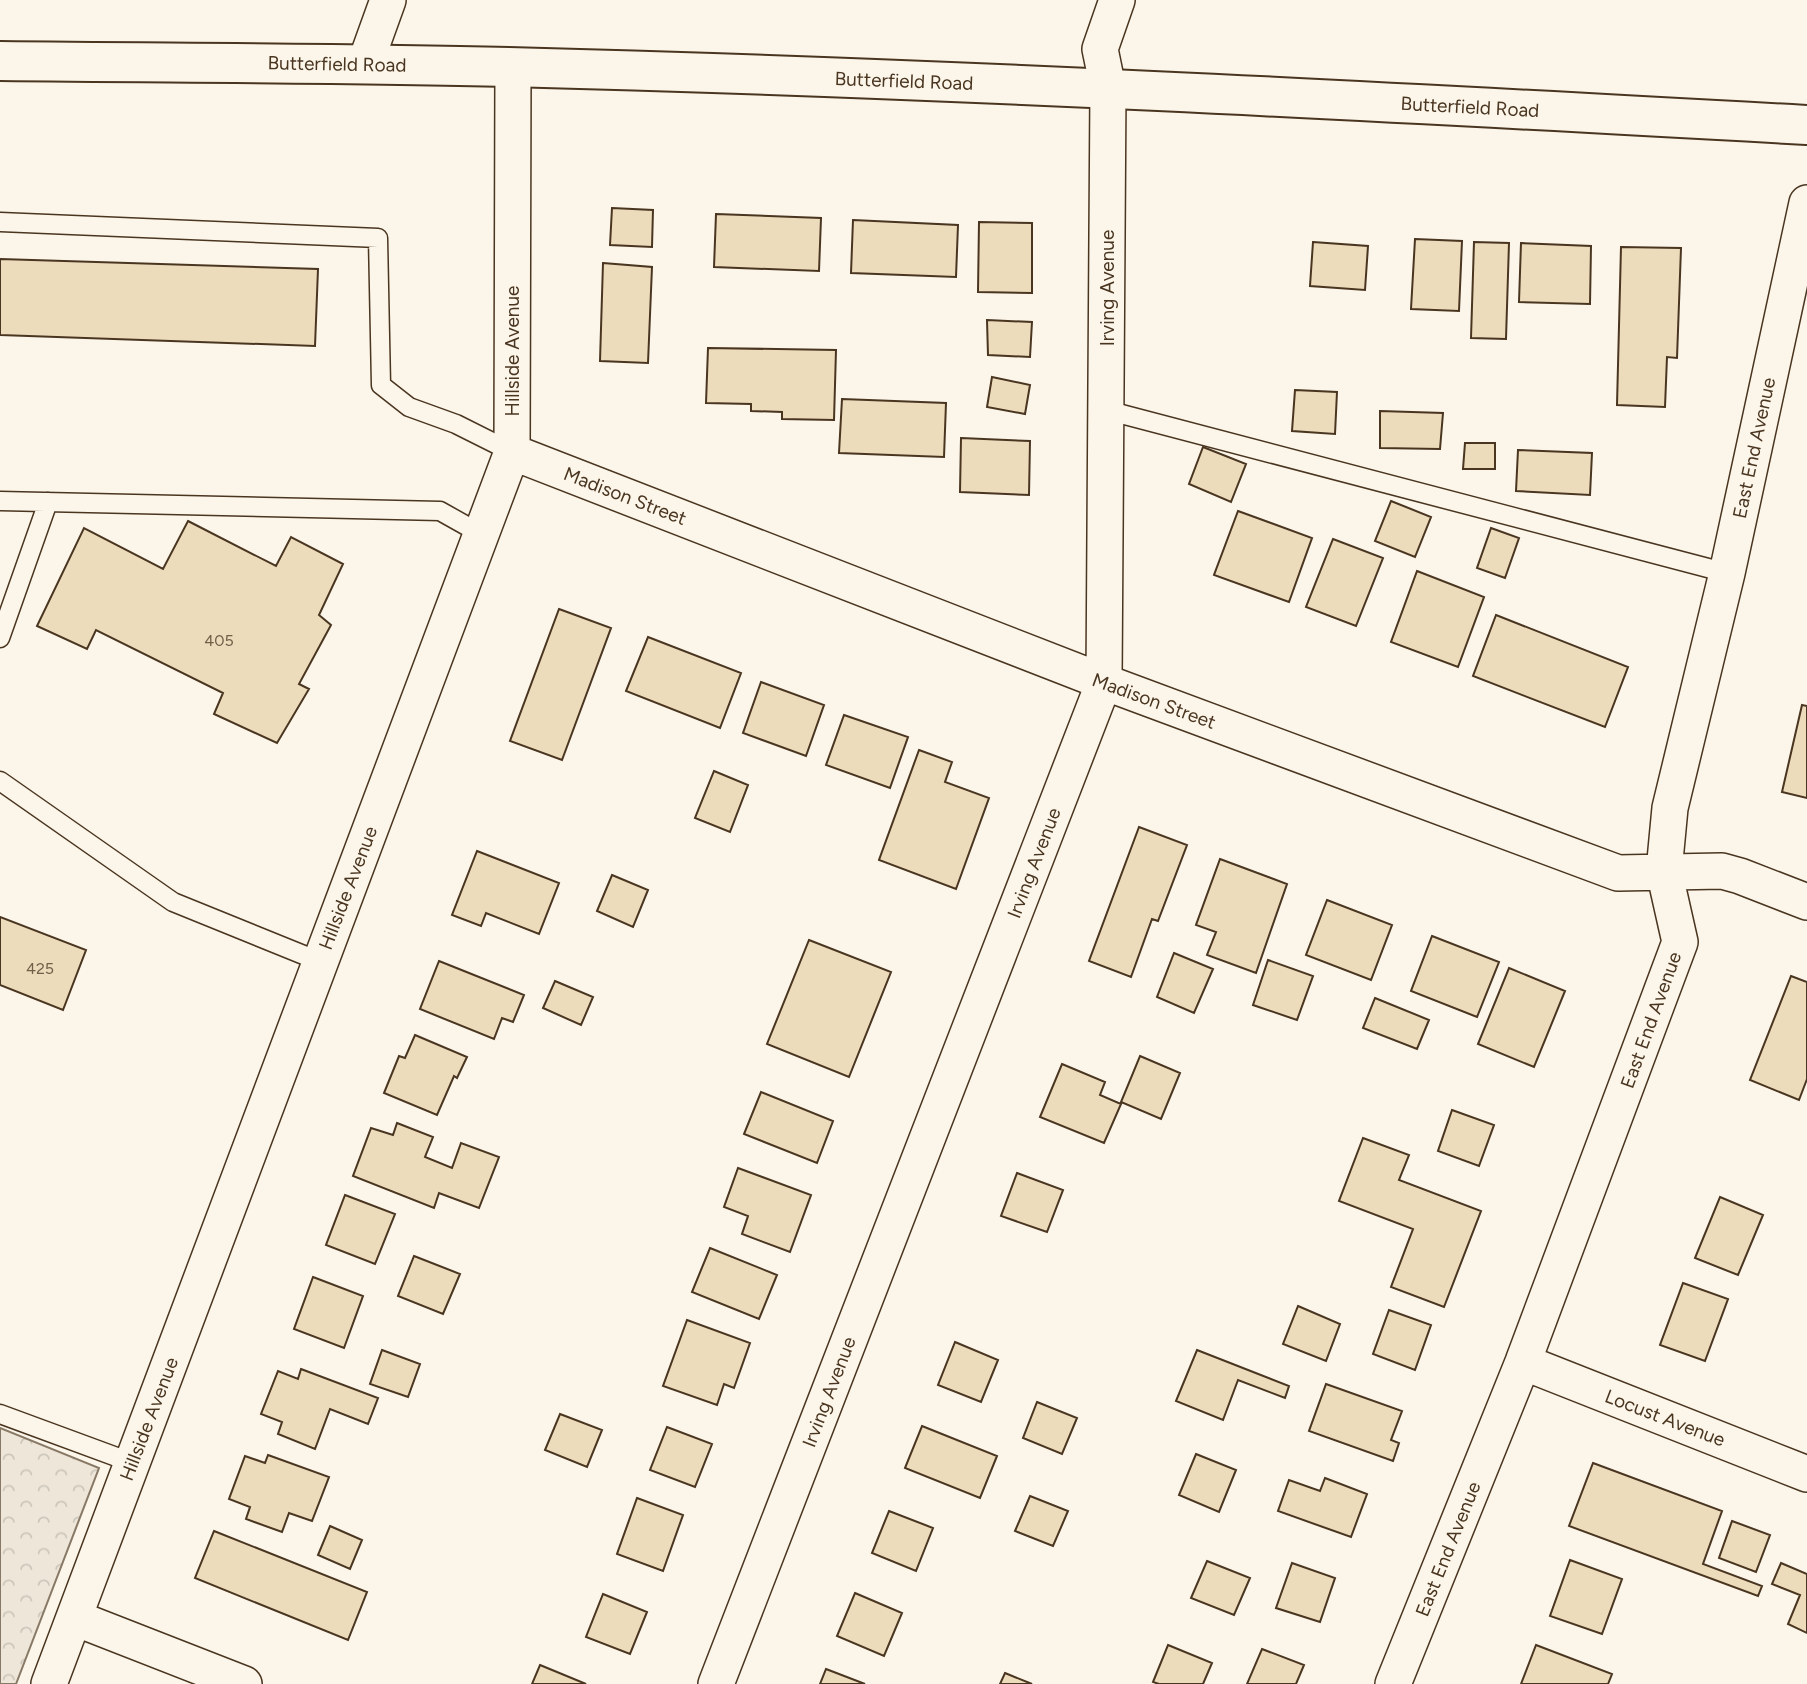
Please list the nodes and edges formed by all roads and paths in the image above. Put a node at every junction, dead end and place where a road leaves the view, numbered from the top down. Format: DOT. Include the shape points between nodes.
graph roads {
  1 [pos="388,0"];
  2 [pos="1117,0"];
  3 [pos="0,61"];
  4 [pos="366,64"];
  5 [pos="513,67"];
  6 [pos="1108,88"];
  7 [pos="1807,124"];
  8 [pos="1807,204"];
  9 [pos="0,222"];
  10 [pos="1106,410"];
  11 [pos="512,452"];
  12 [pos="0,501"];
  13 [pos="48,502"];
  14 [pos="481,534"];
  15 [pos="1727,573"];
  16 [pos="0,638"];
  17 [pos="1104,682"];
  18 [pos="0,780"];
  19 [pos="1664,871"];
  20 [pos="1807,902"];
  21 [pos="321,962"];
  22 [pos="1523,1362"];
  23 [pos="0,1414"];
  24 [pos="133,1463"];
  25 [pos="1807,1474"];
  26 [pos="75,1618"];
  27 [pos="49,1684"];
  28 [pos="244,1684"];
  29 [pos="716,1684"];
  30 [pos="1394,1684"];
  1 -- 4 [label="street"];
  2 -- 6 [label="street, Irving Avenue" via="1100,49"];
  3 -- 4 [label="main road, Butterfield Road"];
  4 -- 5 [label="main road, Butterfield Road"];
  5 -- 6 [label="main road, Butterfield Road"];
  5 -- 11 [label="street, Hillside Avenue"];
  6 -- 7 [label="main road, Butterfield Road"];
  6 -- 10 [label="street, Irving Avenue"];
  8 -- 15 [label="street, East End Avenue"];
  9 -- 11 [label="lane" via="378,238 381,384 410,407"];
  10 -- 15 [label="lane"];
  10 -- 17 [label="street, Irving Avenue"];
  11 -- 14 [label="street, Hillside Avenue"];
  11 -- 17 [label="street, Madison Street"];
  12 -- 13 [label="lane"];
  13 -- 14 [label="lane" via="440,511"];
  13 -- 16 [label="lane"];
  14 -- 21 [label="street, Hillside Avenue"];
  15 -- 19 [label="street, East End Avenue" via="1671,808"];
  17 -- 19 [label="street, Madison Street" via="1618,873"];
  17 -- 29 [label="street, Irving Avenue"];
  18 -- 21 [label="lane" via="173,902"];
  19 -- 20 [label="street, Madison Street" via="1722,871"];
  19 -- 22 [label="street, East End Avenue" via="1680,942"];
  21 -- 24 [label="street, Hillside Avenue"];
  22 -- 25 [label="street, Locust Avenue"];
  22 -- 30 [label="street, East End Avenue"];
  23 -- 24 [label="lane"];
  24 -- 26 [label="street, Hillside Avenue"];
  26 -- 27 [label="street, Hillside Avenue"];
  26 -- 28 [label="street"];
}
